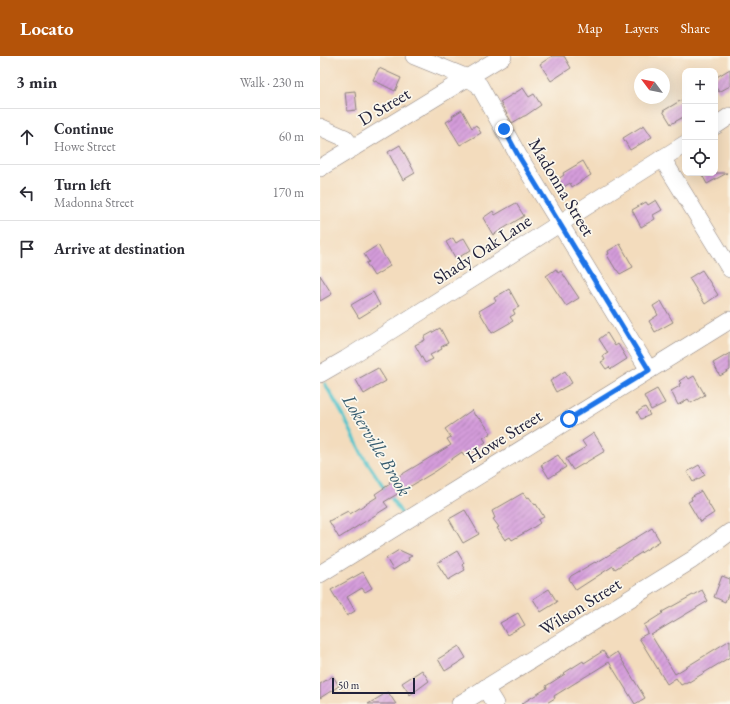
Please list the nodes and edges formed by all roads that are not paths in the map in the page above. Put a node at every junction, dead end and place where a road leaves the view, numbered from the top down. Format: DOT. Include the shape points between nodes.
graph roads {
  1 [pos="414,56"];
  2 [pos="503,56"];
  3 [pos="468,78"];
  4 [pos="730,116"];
  5 [pos="718,124"];
  6 [pos="320,127"];
  7 [pos="682,146"];
  8 [pos="353,148"];
  9 [pos="662,158"];
  10 [pos="320,168"];
  11 [pos="560,223"];
  12 [pos="730,270"];
  13 [pos="730,320"];
  14 [pos="649,370"];
  15 [pos="320,374"];
  16 [pos="727,540"];
  17 [pos="320,574"];
  18 [pos="485,688"];
  19 [pos="460,704"];
  20 [pos="495,704"];
  1 -- 3 [label="street, Madonna Street"];
  2 -- 3 [label="street, D Street"];
  3 -- 8 [label="street, D Street"];
  3 -- 11 [label="street, Madonna Street" via="483,92"];
  4 -- 5 [label="street"];
  6 -- 8 [label="street" via="345,138"];
  7 -- 9 [label="street, Shady Oak Lane"];
  8 -- 10 [label="street, D Street"];
  9 -- 11 [label="street, Shady Oak Lane"];
  9 -- 12 [label="street"];
  11 -- 14 [label="street, Madonna Street"];
  11 -- 15 [label="street, Shady Oak Lane"];
  13 -- 14 [label="street, Howe Street"];
  14 -- 17 [label="street, Howe Street"];
  16 -- 18 [label="street, Wilson Street"];
  18 -- 19 [label="street, Wilson Street"];
  18 -- 20 [label="street"];
}
